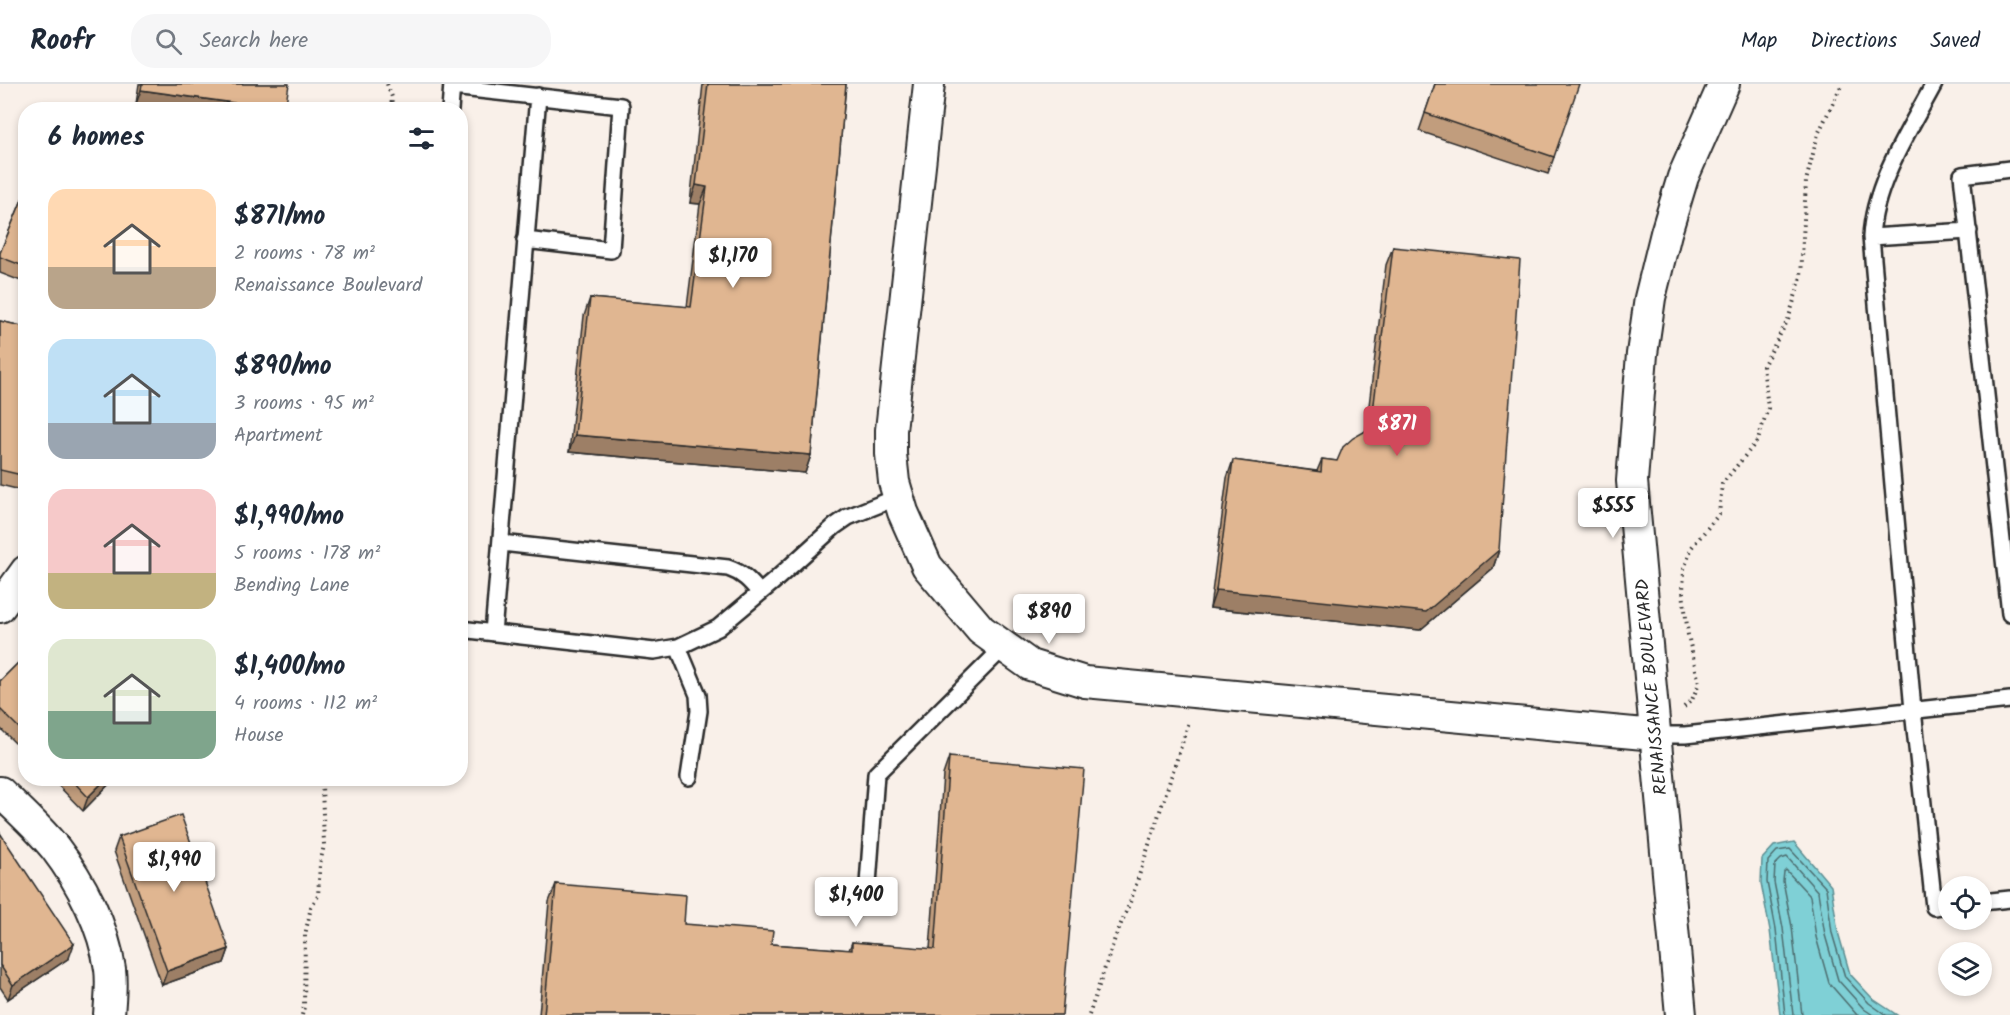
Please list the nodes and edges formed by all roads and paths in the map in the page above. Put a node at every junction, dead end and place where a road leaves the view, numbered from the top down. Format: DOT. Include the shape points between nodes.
graph roads {
  1 [pos="387,84"];
  2 [pos="929,84"];
  3 [pos="1724,84"];
  4 [pos="1842,84"];
  5 [pos="1934,84"];
  6 [pos="452,85"];
  7 [pos="538,96"];
  8 [pos="392,102"];
  9 [pos="451,102"];
  10 [pos="2010,169"];
  11 [pos="1970,231"];
  12 [pos="1870,237"];
  13 [pos="525,240"];
  14 [pos="898,497"];
  15 [pos="501,543"];
  16 [pos="18,582"];
  17 [pos="760,593"];
  18 [pos="0,607"];
  19 [pos="2010,614"];
  20 [pos="468,630"];
  21 [pos="493,633"];
  22 [pos="678,647"];
  23 [pos="1004,647"];
  24 [pos="1199,693"];
  25 [pos="2010,700"];
  26 [pos="1913,710"];
  27 [pos="1655,735"];
  28 [pos="689,777"];
  29 [pos="322,786"];
  30 [pos="0,792"];
  31 [pos="868,884"];
  32 [pos="2010,899"];
  33 [pos="1992,901"];
  34 [pos="1938,906"];
  35 [pos="109,1015"];
  36 [pos="302,1015"];
  37 [pos="1089,1015"];
  38 [pos="1681,1015"];
  1 -- 8 [label="path"];
  2 -- 14 [label="street" via="891,430"];
  3 -- 27 [label="street, RENAISSANCE BOULEVARD" via="1683,177 1650,298 1642,354 1632,481"];
  4 -- 27 [label="path" via="1818,134 1806,181 1801,277 1788,320 1763,366 1768,408 1758,440 1722,484 1719,514 1692,547 1684,568 1688,635 1699,683 1692,700"];
  5 -- 12 [label="lane" via="1875,203"];
  6 -- 7 [label="lane"];
  6 -- 9 [label="lane"];
  7 -- 13 [label="lane"];
  7 -- 13 [label="lane" via="621,106 611,250"];
  10 -- 11 [label="lane" via="1962,175"];
  11 -- 12 [label="lane"];
  11 -- 19 [label="lane"];
  12 -- 26 [label="lane"];
  13 -- 15 [label="lane"];
  14 -- 17 [label="lane" via="835,526"];
  14 -- 23 [label="street" via="927,566 981,630"];
  15 -- 17 [label="lane" via="728,568 748,579"];
  15 -- 21 [label="lane"];
  16 -- 18 [label="street"];
  17 -- 22 [label="lane" via="718,628"];
  20 -- 21 [label="lane"];
  21 -- 22 [label="lane" via="654,651"];
  22 -- 28 [label="lane" via="698,695"];
  23 -- 24 [label="street" via="1030,664 1085,682"];
  23 -- 31 [label="lane" via="876,774"];
  24 -- 27 [label="street"];
  24 -- 37 [label="path"];
  25 -- 26 [label="lane"];
  26 -- 27 [label="lane"];
  26 -- 34 [label="lane" via="1934,907"];
  27 -- 38 [label="street, RENAISSANCE BOULEVARD"];
  29 -- 36 [label="path" via="324,845 318,896 310,907 305,935"];
  30 -- 35 [label="street" via="54,848 92,912 110,970"];
  32 -- 33 [label="lane"];
}
